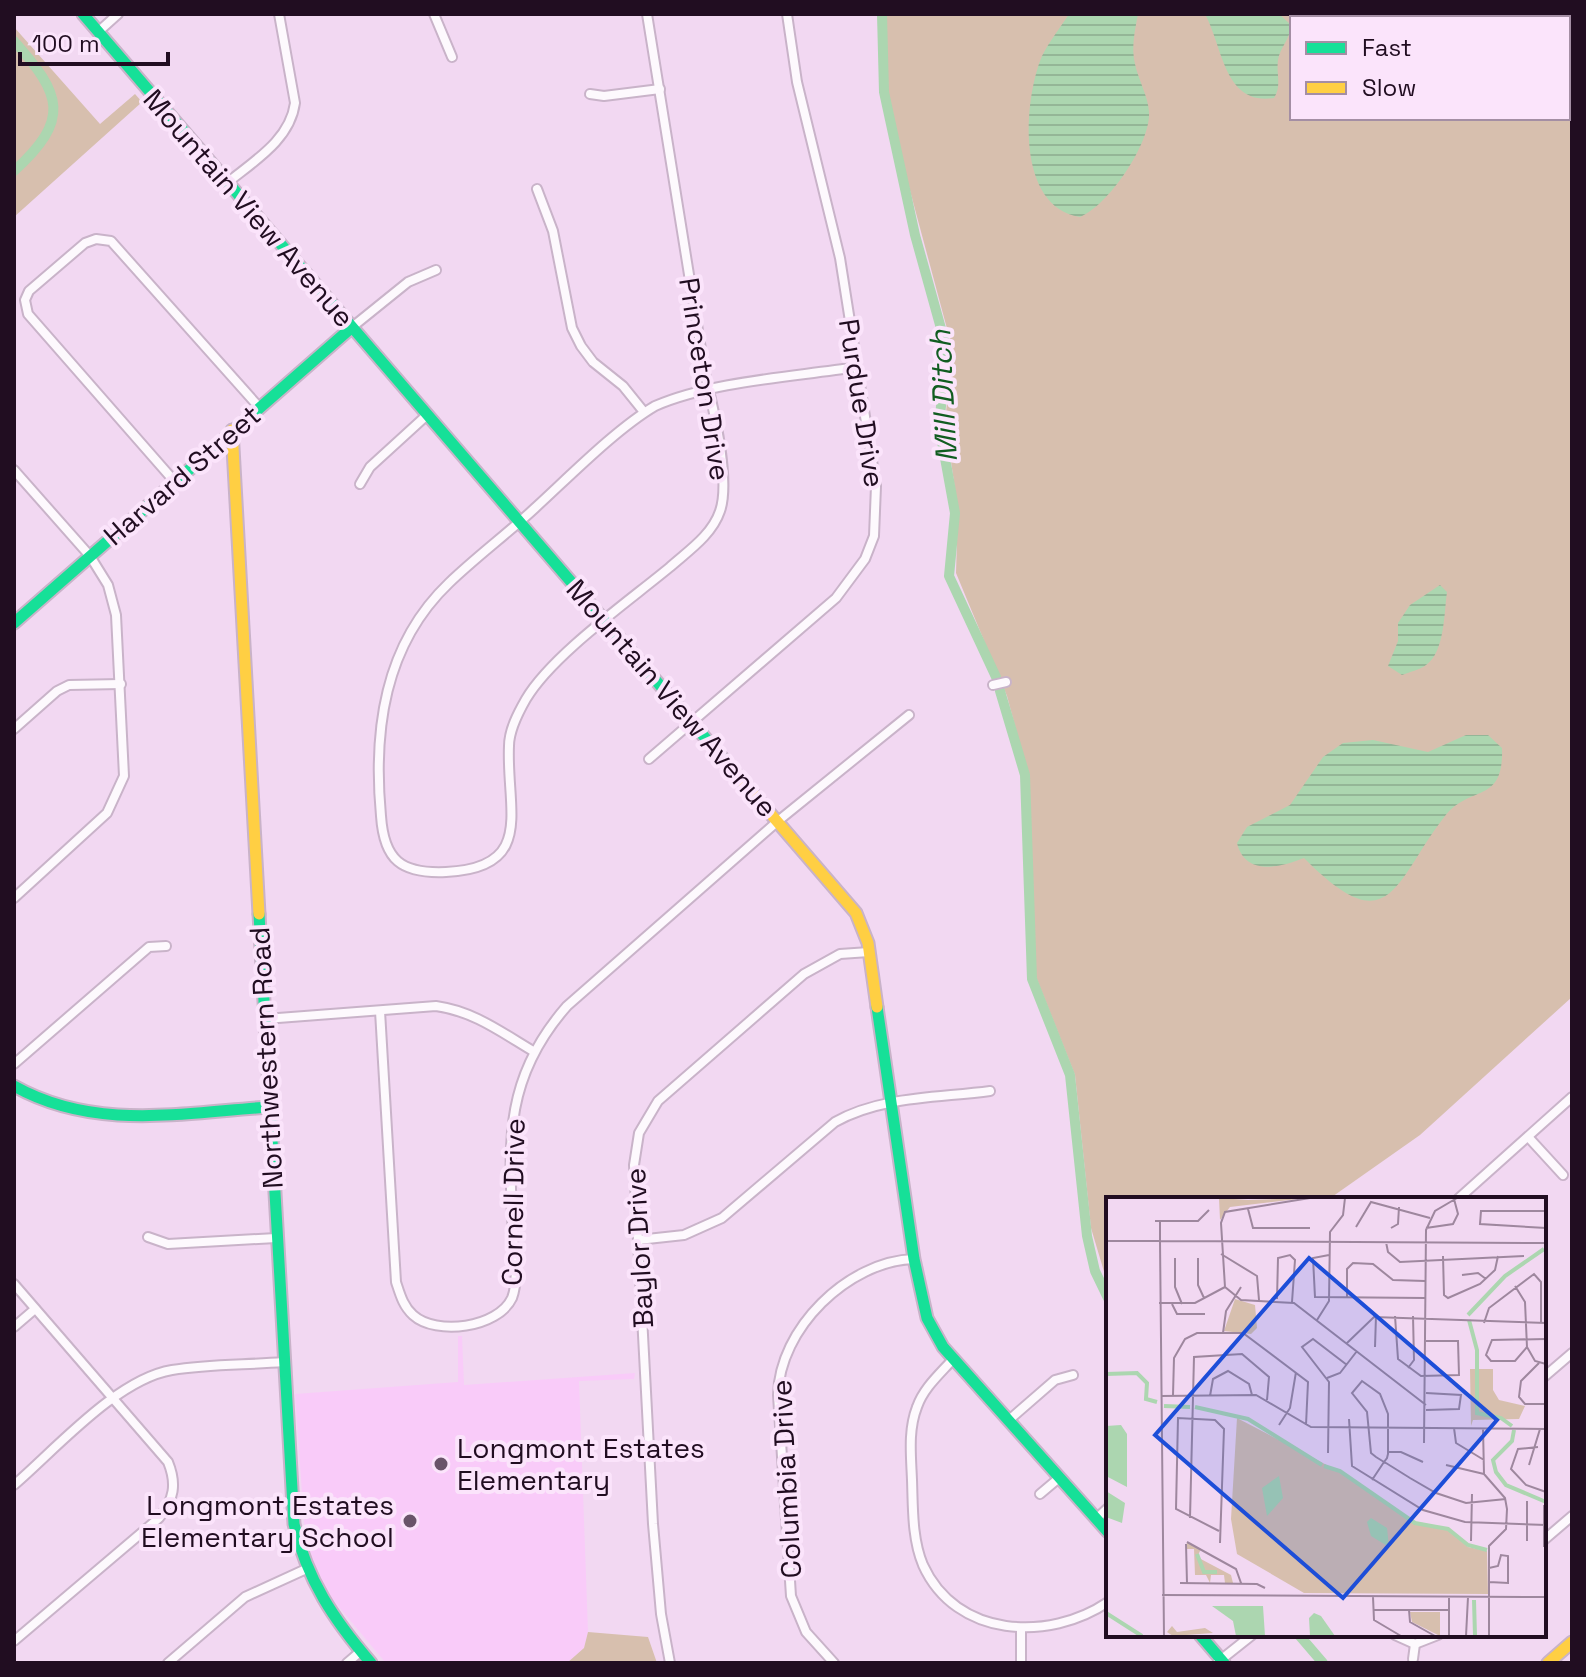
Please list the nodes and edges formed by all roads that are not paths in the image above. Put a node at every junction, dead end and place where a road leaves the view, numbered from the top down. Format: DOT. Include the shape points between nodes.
graph roads {
  1 [pos="83,14"];
  2 [pos="118,14"];
  3 [pos="279,14"];
  4 [pos="434,14"];
  5 [pos="647,14"];
  6 [pos="787,14"];
  7 [pos="98,32"];
  8 [pos="452,57"];
  9 [pos="660,89"];
  10 [pos="590,94"];
  11 [pos="227,183"];
  12 [pos="537,189"];
  13 [pos="436,270"];
  14 [pos="351,328"];
  15 [pos="856,367"];
  16 [pos="709,390"];
  17 [pos="259,407"];
  18 [pos="644,412"];
  19 [pos="427,415"];
  20 [pos="232,430"];
  21 [pos="14,470"];
  22 [pos="175,482"];
  23 [pos="360,484"];
  24 [pos="520,522"];
  25 [pos="90,556"];
  26 [pos="605,621"];
  27 [pos="14,623"];
  28 [pos="1006,682"];
  29 [pos="121,684"];
  30 [pos="993,685"];
  31 [pos="909,715"];
  32 [pos="691,720"];
  33 [pos="14,729"];
  34 [pos="649,759"];
  35 [pos="778,821"];
  36 [pos="14,898"];
  37 [pos="166,946"];
  38 [pos="869,952"];
  39 [pos="380,1011"];
  40 [pos="265,1019"];
  41 [pos="533,1051"];
  42 [pos="14,1064"];
  43 [pos="14,1086"];
  44 [pos="990,1091"];
  45 [pos="1572,1097"];
  46 [pos="891,1102"];
  47 [pos="269,1107"];
  48 [pos="1530,1139"];
  49 [pos="1563,1175"];
  50 [pos="1460,1197"];
  51 [pos="148,1237"];
  52 [pos="276,1238"];
  53 [pos="638,1240"];
  54 [pos="914,1259"];
  55 [pos="14,1284"];
  56 [pos="35,1309"];
  57 [pos="14,1327"];
  58 [pos="1572,1353"];
  59 [pos="954,1358"];
  60 [pos="283,1362"];
  61 [pos="1073,1375"];
  62 [pos="1546,1375"];
  63 [pos="114,1399"];
  64 [pos="1009,1420"];
  65 [pos="1059,1478"];
  66 [pos="14,1485"];
  67 [pos="1040,1494"];
  68 [pos="1106,1510"];
  69 [pos="1572,1516"];
  70 [pos="1096,1519"];
  71 [pos="1106,1530"];
  72 [pos="1546,1538"];
  73 [pos="304,1570"];
  74 [pos="1106,1603"];
  75 [pos="1021,1629"];
  76 [pos="1202,1637"];
  77 [pos="1250,1637"];
  78 [pos="1399,1637"];
  79 [pos="1433,1637"];
  80 [pos="14,1641"];
  81 [pos="1572,1642"];
  82 [pos="1415,1644"];
  83 [pos="361,1651"];
  84 [pos="1413,1659"];
  85 [pos="1221,1662"];
  86 [pos="168,1663"];
  87 [pos="347,1663"];
  88 [pos="371,1663"];
  89 [pos="670,1663"];
  90 [pos="834,1663"];
  91 [pos="1021,1663"];
  92 [pos="1548,1663"];
  1 -- 7 [label="street, Mountain View Avenue"];
  2 -- 7 [label="street"];
  3 -- 11 [label="street" via="293,117 273,145"];
  4 -- 8 [label="street"];
  5 -- 9 [label="street, Princeton Drive"];
  6 -- 15 [label="street, Purdue Drive" via="797,82 832,215"];
  7 -- 11 [label="street, Mountain View Avenue"];
  9 -- 10 [label="street"];
  9 -- 16 [label="street, Princeton Drive"];
  11 -- 14 [label="street, Mountain View Avenue"];
  12 -- 18 [label="street" via="553,231 572,328 593,362"];
  13 -- 14 [label="street" via="408,282"];
  14 -- 17 [label="street, Harvard Street"];
  14 -- 19 [label="street, Mountain View Avenue"];
  15 -- 16 [label="street, Princeton Drive"];
  15 -- 32 [label="street, Purdue Drive" via="876,486 874,536 865,559 836,598"];
  16 -- 18 [label="street, Princeton Drive" via="678,396"];
  16 -- 26 [label="street, Princeton Drive" via="720,456 720,510 700,541"];
  17 -- 20 [label="street, Harvard Street"];
  17 -- 22 [label="street" via="111,241 85,243 29,291 28,314"];
  18 -- 24 [label="street, Princeton Drive"];
  19 -- 23 [label="street" via="370,467"];
  19 -- 24 [label="street, Mountain View Avenue"];
  20 -- 22 [label="street, Harvard Street"];
  20 -- 40 [label="street, Northwestern Road"];
  21 -- 25 [label="street"];
  22 -- 25 [label="street, Harvard Street"];
  24 -- 26 [label="street, Mountain View Avenue"];
  24 -- 26 [label="street, Princeton Drive" via="447,584 406,637 391,673 381,711 376,770 383,841 394,859 421,872 447,872 479,867 501,855 512,830 509,743 515,720 541,679"];
  25 -- 27 [label="street, Harvard Street"];
  25 -- 29 [label="street" via="115,605"];
  26 -- 32 [label="street, Mountain View Avenue"];
  28 -- 30 [label="street"];
  29 -- 33 [label="street" via="69,685"];
  29 -- 36 [label="street" via="124,776 117,796 96,825"];
  31 -- 35 [label="street, Cornell Drive"];
  32 -- 34 [label="street, Purdue Drive"];
  32 -- 35 [label="street, Mountain View Avenue"];
  35 -- 38 [label="street, Mountain View Avenue" via="856,913"];
  35 -- 41 [label="street, Cornell Drive" via="567,1006"];
  37 -- 42 [label="street" via="149,947"];
  38 -- 46 [label="street, Mountain View Avenue"];
  38 -- 53 [label="street, Baylor Drive" via="840,954 804,974 658,1101 639,1133 634,1155"];
  39 -- 40 [label="street"];
  39 -- 41 [label="street" via="455,1009"];
  39 -- 41 [label="street, Cornell Drive" via="396,1282 410,1311 425,1322 470,1324 489,1319 511,1299 511,1118"];
  40 -- 47 [label="street, Northwestern Road"];
  43 -- 47 [label="street" via="52,1107 104,1116"];
  44 -- 46 [label="street"];
  45 -- 48 [label="street"];
  46 -- 53 [label="street" via="873,1104 835,1122 703,1229"];
  46 -- 54 [label="street, Mountain View Avenue"];
  47 -- 52 [label="street, Northwestern Road"];
  48 -- 49 [label="street"];
  48 -- 50 [label="street"];
  51 -- 52 [label="street" via="168,1244"];
  52 -- 60 [label="street, Northwestern Road"];
  53 -- 89 [label="street, Baylor Drive" via="653,1524"];
  54 -- 59 [label="street, Mountain View Avenue" via="927,1318"];
  54 -- 90 [label="street, Columbia Drive" via="873,1268 847,1283 796,1331 780,1368 791,1596 806,1632"];
  55 -- 56 [label="street"];
  56 -- 57 [label="street"];
  56 -- 63 [label="street"];
  58 -- 62 [label="street"];
  59 -- 64 [label="street, Mountain View Avenue"];
  59 -- 75 [label="street" via="927,1388 912,1423 918,1550 952,1602 998,1625"];
  60 -- 63 [label="street" via="171,1370 135,1383"];
  60 -- 73 [label="street, Northwestern Road" via="294,1524"];
  61 -- 64 [label="street" via="1055,1380"];
  63 -- 66 [label="street"];
  63 -- 80 [label="street" via="168,1462 174,1493 159,1518"];
  64 -- 65 [label="street, Mountain View Avenue"];
  65 -- 67 [label="street"];
  65 -- 70 [label="street, Mountain View Avenue"];
  68 -- 70 [label="street"];
  69 -- 72 [label="street"];
  70 -- 71 [label="street, Mountain View Avenue"];
  73 -- 83 [label="street, Northwestern Road"];
  73 -- 86 [label="street" via="245,1597"];
  74 -- 75 [label="street" via="1075,1621"];
  75 -- 91 [label="street"];
  76 -- 85 [label="street"];
  77 -- 85 [label="street"];
  78 -- 82 [label="street"];
  79 -- 82 [label="street"];
  81 -- 92 [label="street"];
  82 -- 84 [label="street"];
  83 -- 87 [label="street"];
  83 -- 88 [label="street, Northwestern Road"];
}
